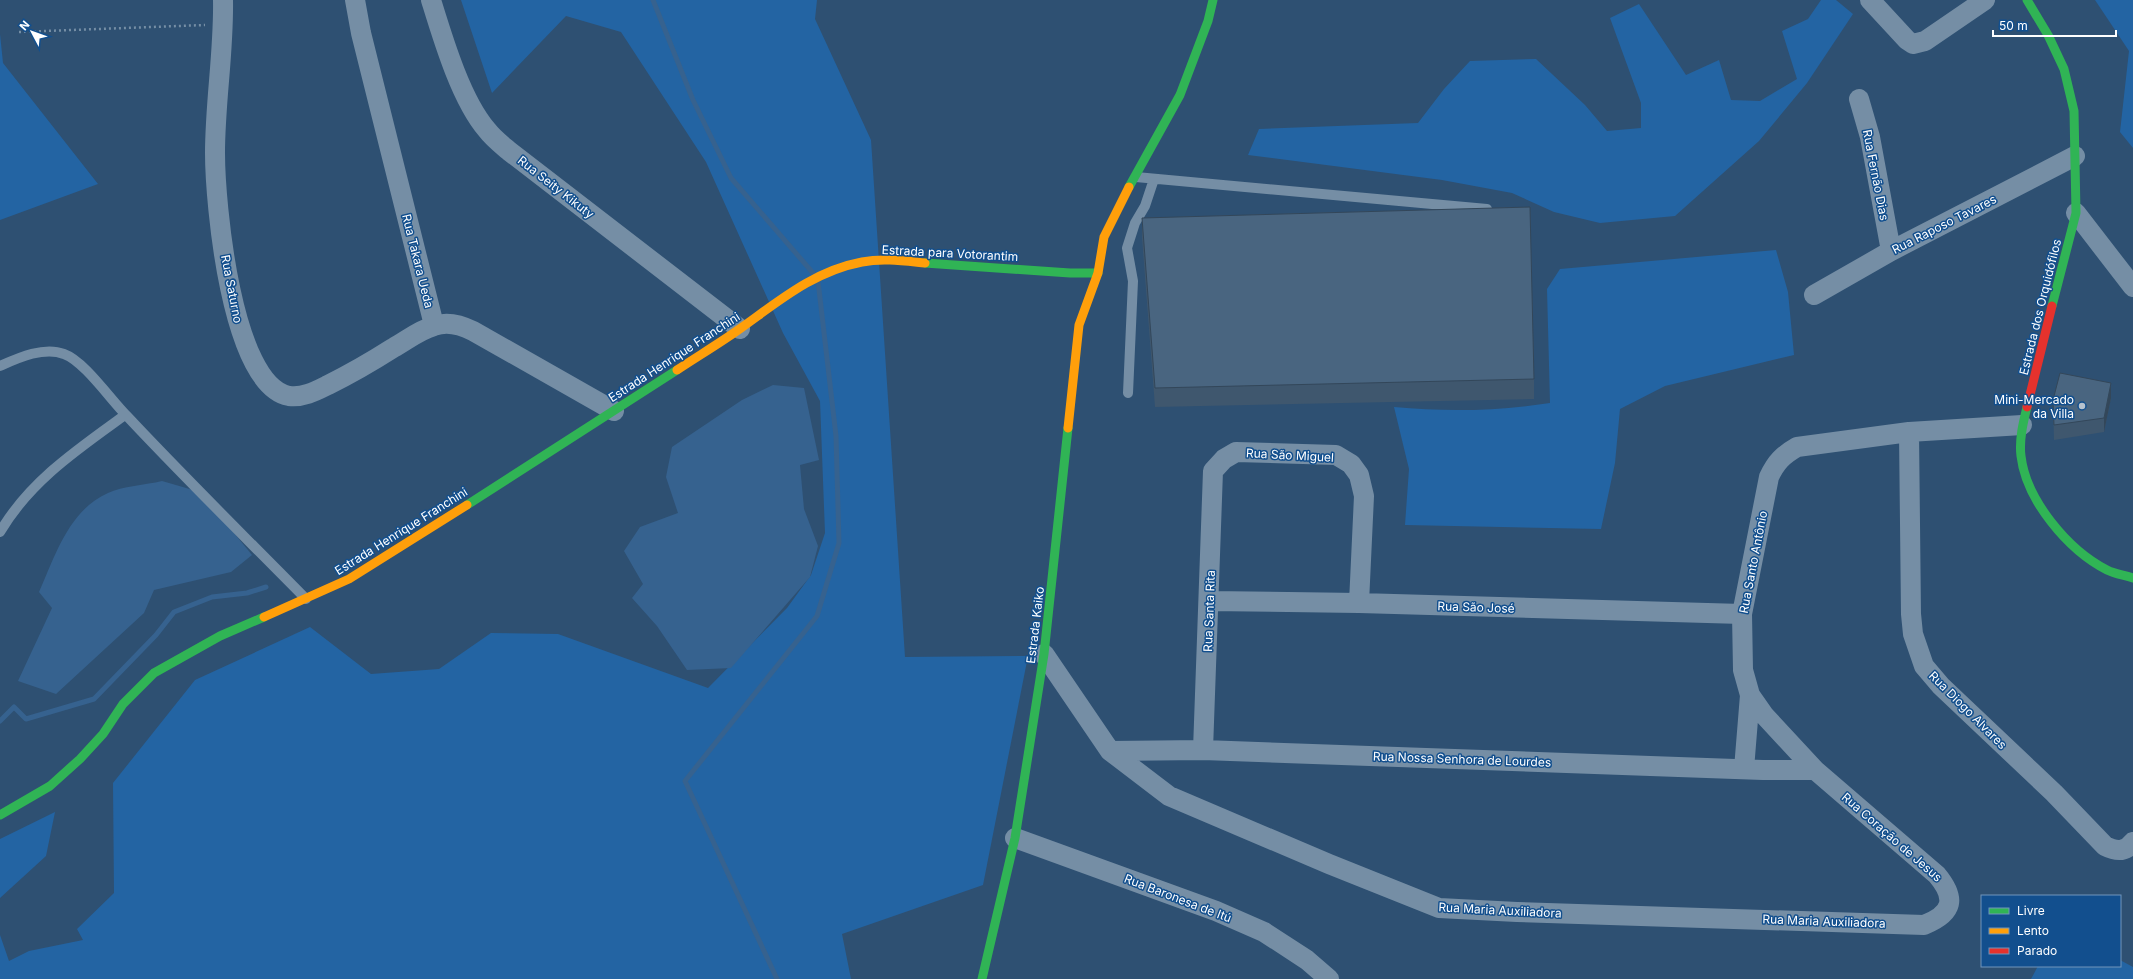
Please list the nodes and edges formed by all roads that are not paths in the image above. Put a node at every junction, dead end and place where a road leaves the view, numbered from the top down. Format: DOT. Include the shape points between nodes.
graph roads {
  1 [pos="223,0"];
  2 [pos="355,0"];
  3 [pos="431,0"];
  4 [pos="1213,0"];
  5 [pos="1870,0"];
  6 [pos="1985,0"];
  7 [pos="2027,0"];
  8 [pos="1858,99"];
  9 [pos="2075,156"];
  10 [pos="1136,177"];
  11 [pos="1154,179"];
  12 [pos="1487,209"];
  13 [pos="2076,213"];
  14 [pos="1891,251"];
  15 [pos="1098,273"];
  16 [pos="2133,287"];
  17 [pos="1814,295"];
  18 [pos="766,311"];
  19 [pos="434,325"];
  20 [pos="740,329"];
  21 [pos="0,366"];
  22 [pos="1128,393"];
  23 [pos="614,411"];
  24 [pos="125,415"];
  25 [pos="2022,425"];
  26 [pos="1908,432"];
  27 [pos="1213,471"];
  28 [pos="0,532"];
  29 [pos="2133,578"];
  30 [pos="306,599"];
  31 [pos="1209,601"];
  32 [pos="1359,603"];
  33 [pos="1742,614"];
  34 [pos="1044,654"];
  35 [pos="1750,694"];
  36 [pos="1203,750"];
  37 [pos="1110,751"];
  38 [pos="1744,769"];
  39 [pos="1815,770"];
  40 [pos="0,815"];
  41 [pos="1015,838"];
  42 [pos="2133,842"];
  43 [pos="1924,924"];
  44 [pos="982,979"];
  45 [pos="1330,979"];
  1 -- 19 [label="street, Rua Saturno" via="215,153 219,221 243,339 261,377 275,392 290,396 311,393 352,374"];
  2 -- 19 [label="street, Rua Takara Ueda"];
  3 -- 20 [label="street, Rua Seity Kikuty" via="439,28 471,108 487,131 509,151"];
  4 -- 10 [label="street, Estrada Kaiko" via="1208,21 1180,95"];
  5 -- 6 [label="street" via="1913,44 1925,41"];
  7 -- 9 [label="street, Estrada dos Orquidófilos" via="2064,69 2074,112"];
  8 -- 14 [label="street, Rua Fernão Dias" via="1870,137"];
  9 -- 13 [label="street, Estrada dos Orquidófilos"];
  9 -- 14 [label="street, Rua Raposo Tavares"];
  10 -- 11 [label="lane"];
  10 -- 15 [label="street, Estrada Kaiko" via="1104,237"];
  11 -- 12 [label="lane"];
  11 -- 22 [label="lane" via="1127,248 1133,281"];
  13 -- 16 [label="street"];
  13 -- 25 [label="street, Estrada dos Orquidófilos"];
  14 -- 17 [label="street, Rua Raposo Tavares"];
  15 -- 18 [label="street, Estrada para Votorantim" via="888,260 862,262 832,270 807,281"];
  15 -- 34 [label="street, Estrada Kaiko" via="1079,325"];
  18 -- 20 [label="street, Estrada Henrique Franchini"];
  19 -- 23 [label="street" via="455,324 473,331"];
  20 -- 23 [label="street, Estrada Henrique Franchini"];
  21 -- 24 [label="lane" via="48,351 64,354 79,363"];
  23 -- 30 [label="street, Estrada Henrique Franchini" via="349,579"];
  24 -- 28 [label="lane" via="70,454 37,483 12,511"];
  24 -- 30 [label="lane"];
  25 -- 26 [label="street"];
  25 -- 29 [label="street, Estrada dos Orquidófilos" via="2021,458 2032,492 2043,510 2055,526 2105,569"];
  26 -- 33 [label="street, Rua Santo Antônio" via="1797,447 1784,454 1775,464 1769,477"];
  26 -- 42 [label="street, Rua Diogo Alvares" via="1911,614 1913,634 1924,666 1941,686 2054,793 2105,846 2122,850"];
  27 -- 31 [label="street, Rua Santa Rita"];
  27 -- 32 [label="street, Rua São Miguel" via="1224,459 1236,452 1336,455 1351,464 1359,475 1364,496"];
  30 -- 40 [label="street, Estrada Henrique Franchini" via="220,636 154,673 123,704 103,734 80,759 50,786"];
  31 -- 32 [label="street, Rua São José"];
  31 -- 36 [label="street, Rua Santa Rita"];
  32 -- 33 [label="street, Rua São José"];
  33 -- 35 [label="street, Rua Santo Antônio" via="1743,670"];
  34 -- 37 [label="street, Rua Maria Auxiliadora"];
  34 -- 41 [label="street, Estrada Kaiko"];
  35 -- 38 [label="street"];
  35 -- 39 [label="street, Rua Santo Antônio" via="1764,715"];
  36 -- 37 [label="street, Rua Nossa Senhora de Lourdes"];
  36 -- 38 [label="street, Rua Nossa Senhora de Lourdes"];
  37 -- 43 [label="street, Rua Maria Auxiliadora" via="1168,796 1439,908"];
  38 -- 39 [label="street, Rua Nossa Senhora de Lourdes"];
  39 -- 43 [label="street, Rua Coração de Jesus" via="1938,875 1947,887 1950,899 1946,911 1936,920"];
  41 -- 44 [label="street, Estrada Kaiko"];
  41 -- 45 [label="street, Rua Baronesa de Itú" via="1216,911 1264,932 1301,955"];
}
